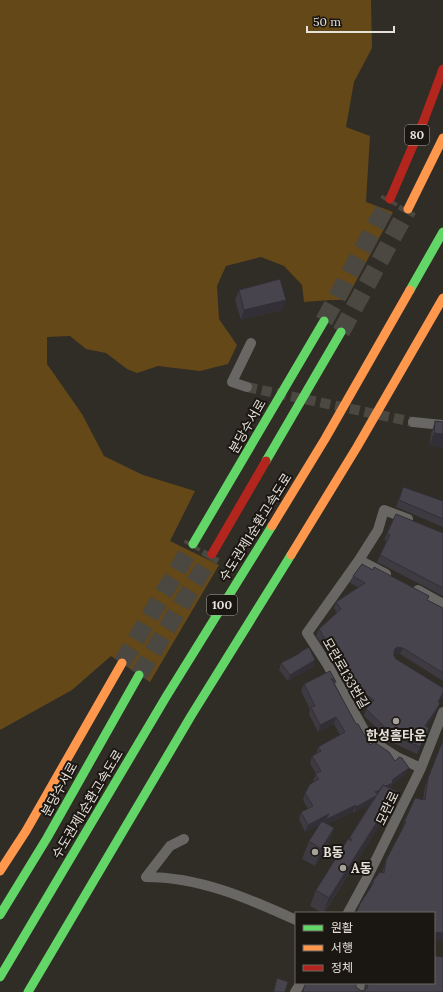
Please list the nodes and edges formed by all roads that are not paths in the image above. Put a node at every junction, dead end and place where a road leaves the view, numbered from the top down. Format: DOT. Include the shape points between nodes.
graph roads {
  1 [pos="443,69"];
  2 [pos="443,138"];
  3 [pos="390,199"];
  4 [pos="408,208"];
  5 [pos="443,232"];
  6 [pos="443,298"];
  7 [pos="324,322"];
  8 [pos="341,332"];
  9 [pos="252,343"];
  10 [pos="248,387"];
  11 [pos="413,422"];
  12 [pos="443,425"];
  13 [pos="421,525"];
  14 [pos="193,544"];
  15 [pos="212,554"];
  16 [pos="359,560"];
  17 [pos="394,578"];
  18 [pos="408,586"];
  19 [pos="443,604"];
  20 [pos="122,663"];
  21 [pos="139,675"];
  22 [pos="443,712"];
  23 [pos="421,768"];
  24 [pos="184,839"];
  25 [pos="0,871"];
  26 [pos="349,912"];
  27 [pos="0,915"];
  28 [pos="295,920"];
  29 [pos="0,977"];
  30 [pos="301,984"];
  31 [pos="28,992"];
  32 [pos="295,992"];
  1 -- 3 [label="highway, 80"];
  2 -- 4 [label="highway, 80"];
  5 -- 29 [label="highway, 수도권제1순환고속도로 / 100" via="324,439 166,697"];
  6 -- 31 [label="highway, 100" via="357,447 190,716"];
  7 -- 14 [label="highway, 분당수서로"];
  8 -- 15 [label="highway"];
  9 -- 10 [label="street" via="232,382"];
  11 -- 12 [label="street"];
  13 -- 16 [label="street, 모란로133번길" via="384,510 378,530"];
  16 -- 17 [label="street"];
  16 -- 23 [label="street, 모란로133번길" via="307,633 369,739 397,757"];
  18 -- 19 [label="street"];
  20 -- 25 [label="highway, 분당수서로" via="26,831"];
  21 -- 27 [label="highway, 분당수서로" via="47,838"];
  22 -- 23 [label="street, 모란로"];
  23 -- 26 [label="street, 모란로" via="368,878"];
  24 -- 28 [label="street" via="170,846 146,876 207,885 244,896"];
  30 -- 32 [label="street"];
}
